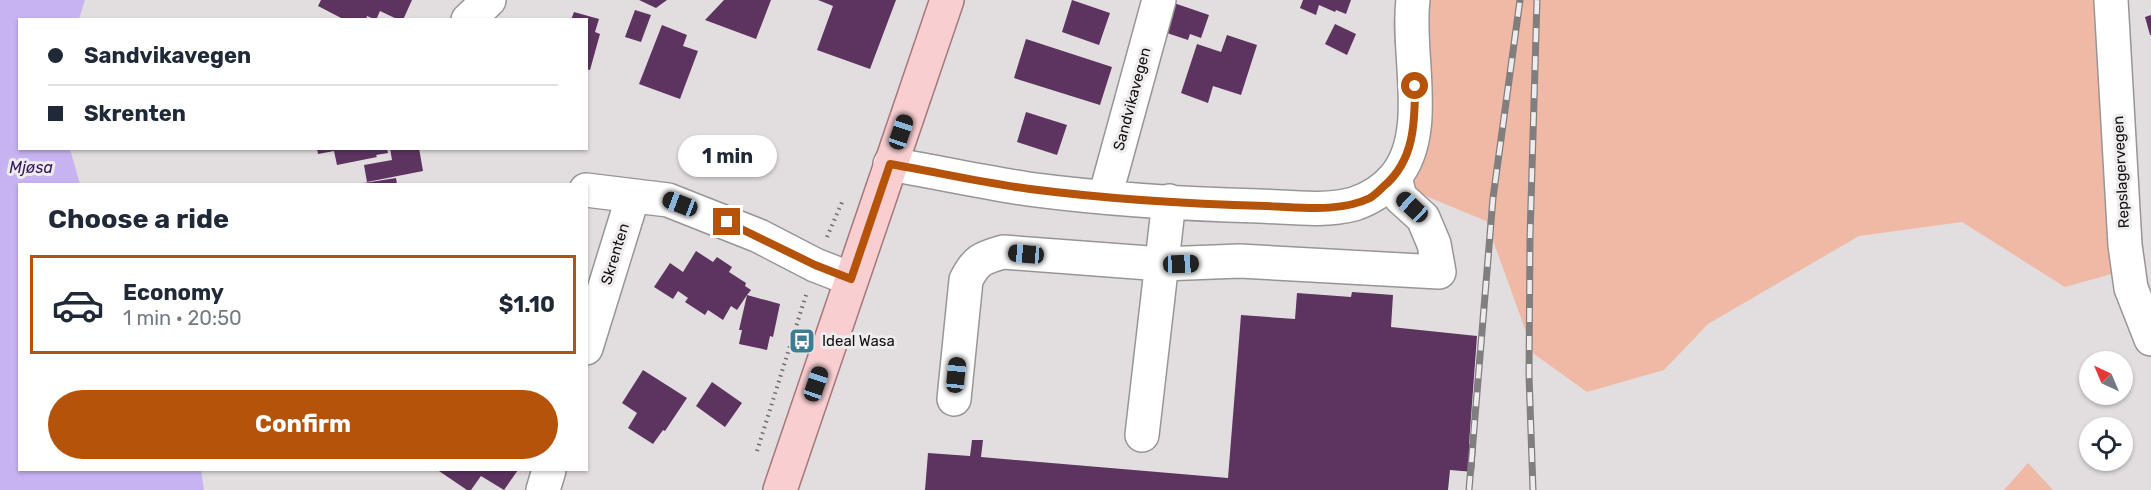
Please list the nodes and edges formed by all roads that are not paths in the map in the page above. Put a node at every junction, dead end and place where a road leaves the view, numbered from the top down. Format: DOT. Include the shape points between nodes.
graph roads {
  1 [pos="489,0"];
  2 [pos="947,0"];
  3 [pos="1159,0"];
  4 [pos="1413,0"];
  5 [pos="2111,0"];
  6 [pos="470,18"];
  7 [pos="890,164"];
  8 [pos="1395,177"];
  9 [pos="588,190"];
  10 [pos="633,196"];
  11 [pos="1105,197"];
  12 [pos="1169,201"];
  13 [pos="1162,264"];
  14 [pos="851,279"];
  15 [pos="2151,339"];
  16 [pos="588,342"];
  17 [pos="954,399"];
  18 [pos="1142,435"];
  19 [pos="549,471"];
  20 [pos="543,490"];
  21 [pos="780,490"];
  1 -- 6 [label="street"];
  2 -- 7 [label="main road"];
  3 -- 11 [label="street, Sandvikavegen"];
  4 -- 8 [label="street" via="1415,121 1408,154"];
  5 -- 15 [label="street, Repslagervegen" via="2125,245 2131,288"];
  7 -- 11 [label="street" via="1029,189"];
  7 -- 14 [label="main road"];
  8 -- 12 [label="street" via="1372,197 1326,207"];
  8 -- 13 [label="street" via="1400,196 1423,218 1434,244 1439,272 1240,261"];
  9 -- 10 [label="street"];
  10 -- 14 [label="street" via="684,206"];
  10 -- 16 [label="street, Skrenten"];
  11 -- 12 [label="street"];
  12 -- 13 [label="street"];
  13 -- 17 [label="street" via="1003,252 983,257 966,280"];
  13 -- 18 [label="street"];
  14 -- 21 [label="main road"];
  19 -- 20 [label="street"];
}
